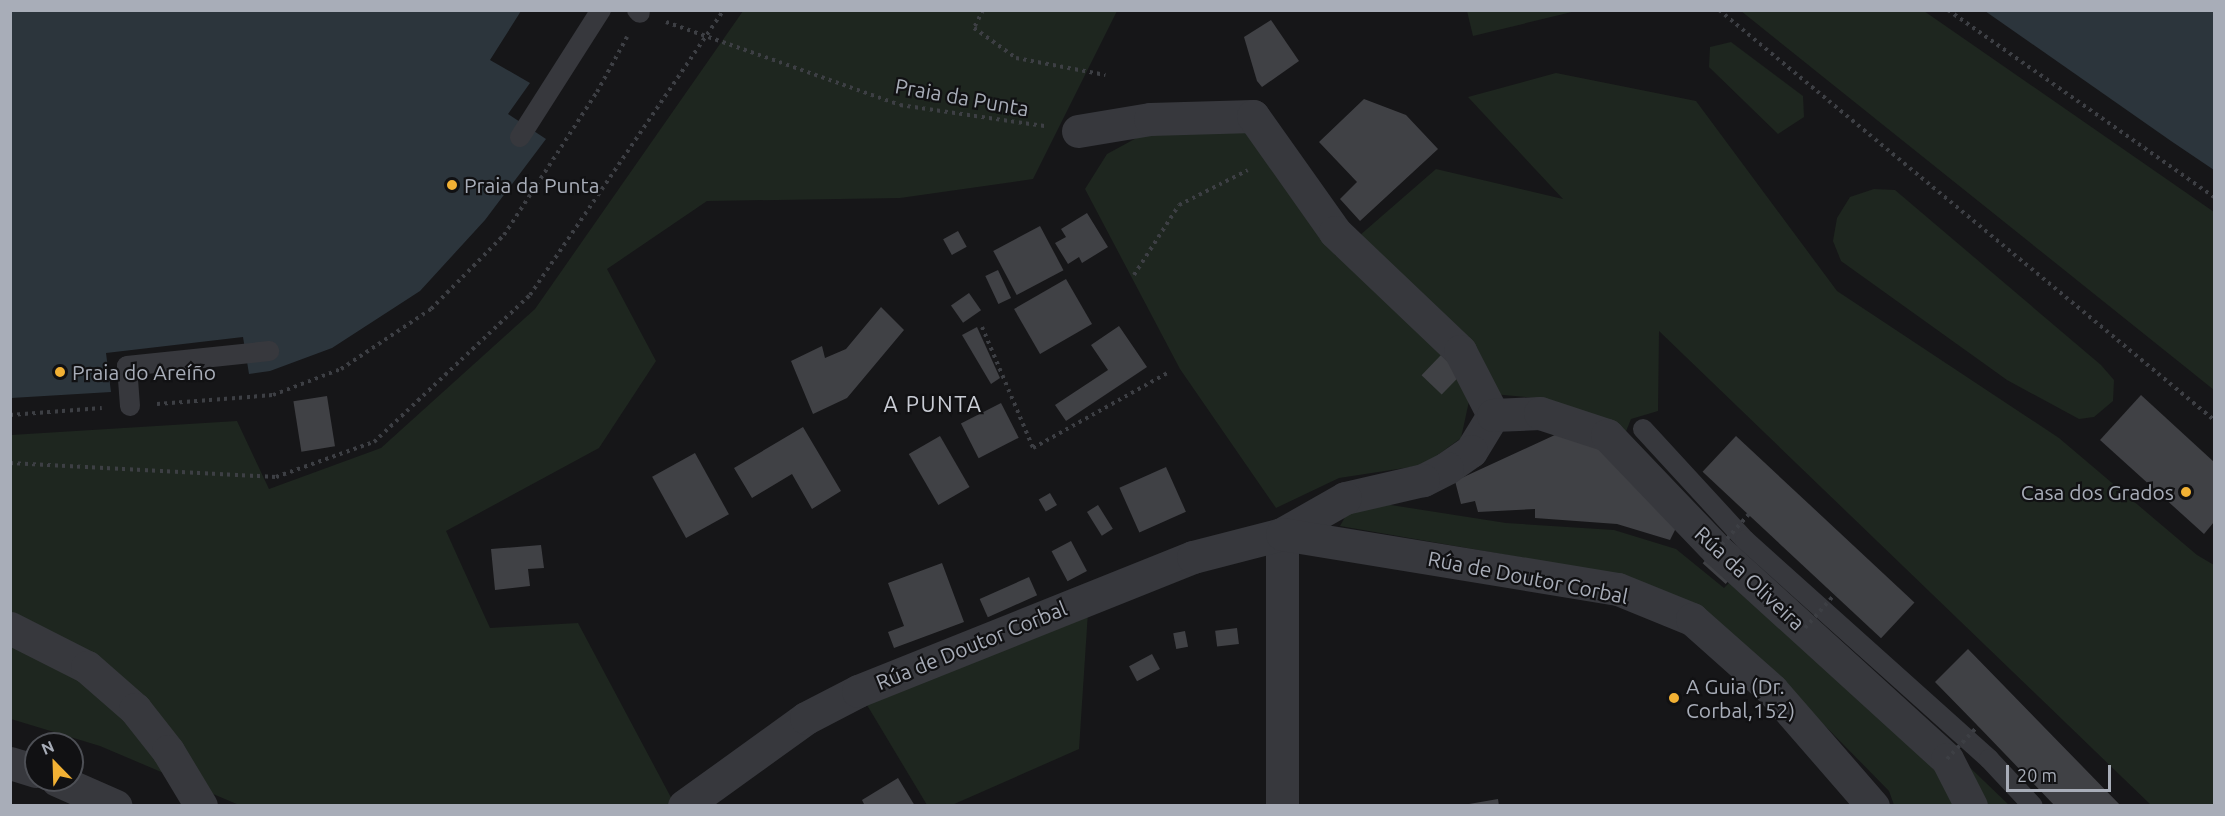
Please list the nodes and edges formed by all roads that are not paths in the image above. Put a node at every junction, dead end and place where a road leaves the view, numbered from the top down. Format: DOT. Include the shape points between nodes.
graph roads {
  1 [pos="601,10"];
  2 [pos="1078,131"];
  3 [pos="520,137"];
  4 [pos="269,351"];
  5 [pos="130,406"];
  6 [pos="1493,415"];
  7 [pos="1643,429"];
  8 [pos="1282,534"];
  9 [pos="10,628"];
  10 [pos="84,792"];
  11 [pos="116,806"];
  12 [pos="201,806"];
  13 [pos="684,806"];
  14 [pos="1282,806"];
  15 [pos="1873,806"];
  16 [pos="1971,806"];
  17 [pos="2033,806"];
  1 -- 3 [label="lane"];
  2 -- 6 [label="street" via="1150,119 1253,116 1335,232 1460,351"];
  4 -- 5 [label="lane" via="127,366"];
  6 -- 8 [label="street, Rúa de Doutor Corbal" via="1471,451 1447,468 1423,480 1345,498"];
  6 -- 16 [label="street, Rúa da Oliveira" via="1540,413 1607,435 1717,550 1947,759"];
  7 -- 17 [label="lane" via="1745,540 1989,759"];
  8 -- 13 [label="street, Rúa de Doutor Corbal" via="1183,561 858,691 806,718"];
  8 -- 14 [label="street"];
  8 -- 15 [label="street, Rúa de Doutor Corbal" via="1618,589 1692,619 1772,690"];
  9 -- 12 [label="street" via="87,667 135,709 168,751"];
  10 -- 11 [label="street"];
}
